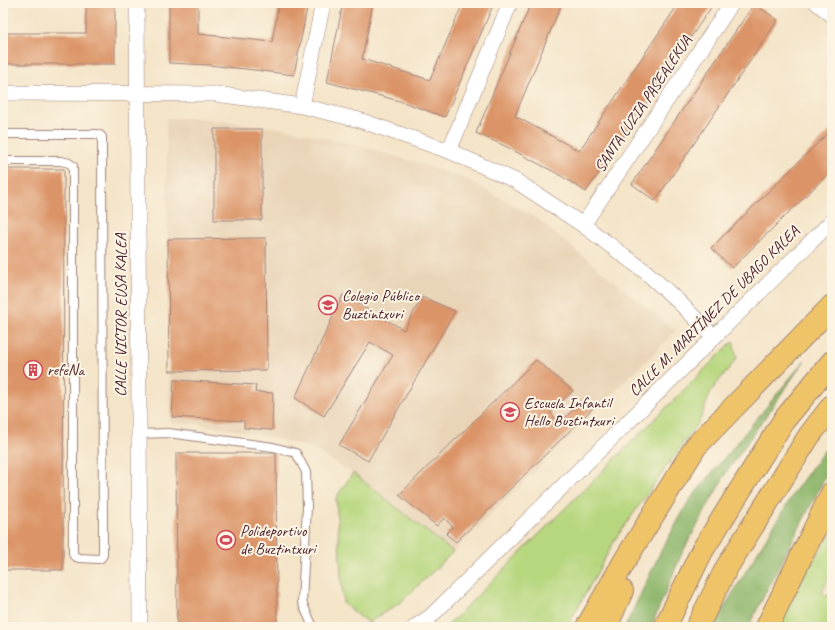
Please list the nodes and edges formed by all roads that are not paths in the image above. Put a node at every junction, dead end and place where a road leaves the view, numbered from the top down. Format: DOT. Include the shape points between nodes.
graph roads {
  1 [pos="137,3"];
  2 [pos="323,3"];
  3 [pos="510,3"];
  4 [pos="732,3"];
  5 [pos="817,3"];
  6 [pos="832,14"];
  7 [pos="3,93"];
  8 [pos="138,93"];
  9 [pos="302,106"];
  10 [pos="3,134"];
  11 [pos="449,151"];
  12 [pos="3,161"];
  13 [pos="832,221"];
  14 [pos="583,225"];
  15 [pos="832,306"];
  16 [pos="809,330"];
  17 [pos="714,336"];
  18 [pos="832,362"];
  19 [pos="832,406"];
  20 [pos="139,434"];
  21 [pos="832,493"];
  22 [pos="140,627"];
  23 [pos="313,627"];
  24 [pos="415,627"];
  25 [pos="587,627"];
  26 [pos="606,627"];
  27 [pos="665,627"];
  28 [pos="697,627"];
  29 [pos="767,627"];
  1 -- 8 [label="street, CALLE VICTOR EUSA KALEA"];
  2 -- 9 [label="street"];
  3 -- 11 [label="street"];
  4 -- 14 [label="street, SANTA LUZIA PASEALEKUA"];
  5 -- 6 [label="street"];
  7 -- 8 [label="street"];
  8 -- 9 [label="street" via="216,94"];
  8 -- 20 [label="street, CALLE VICTOR EUSA KALEA"];
  9 -- 11 [label="street" via="359,120"];
  10 -- 12 [label="lane" via="97,134 102,137 103,555 99,559 79,558 73,553 73,166 61,161"];
  11 -- 14 [label="street" via="516,181"];
  13 -- 17 [label="street, CALLE M. MARTÍNEZ DE UBAGO KALEA"];
  14 -- 17 [label="street" via="646,272"];
  15 -- 16 [label="highway"];
  16 -- 25 [label="highway" via="696,446"];
  16 -- 26 [label="highway" via="719,435 669,500 629,574"];
  17 -- 24 [label="street, CALLE M. MARTÍNEZ DE UBAGO KALEA" via="430,617"];
  18 -- 27 [label="highway" via="784,420 706,544"];
  19 -- 28 [label="highway" via="809,436 726,568"];
  20 -- 22 [label="street, CALLE VICTOR EUSA KALEA"];
  20 -- 23 [label="lane" via="168,433 273,447 296,453 306,472 307,507 302,602"];
  21 -- 29 [label="highway"];
}
